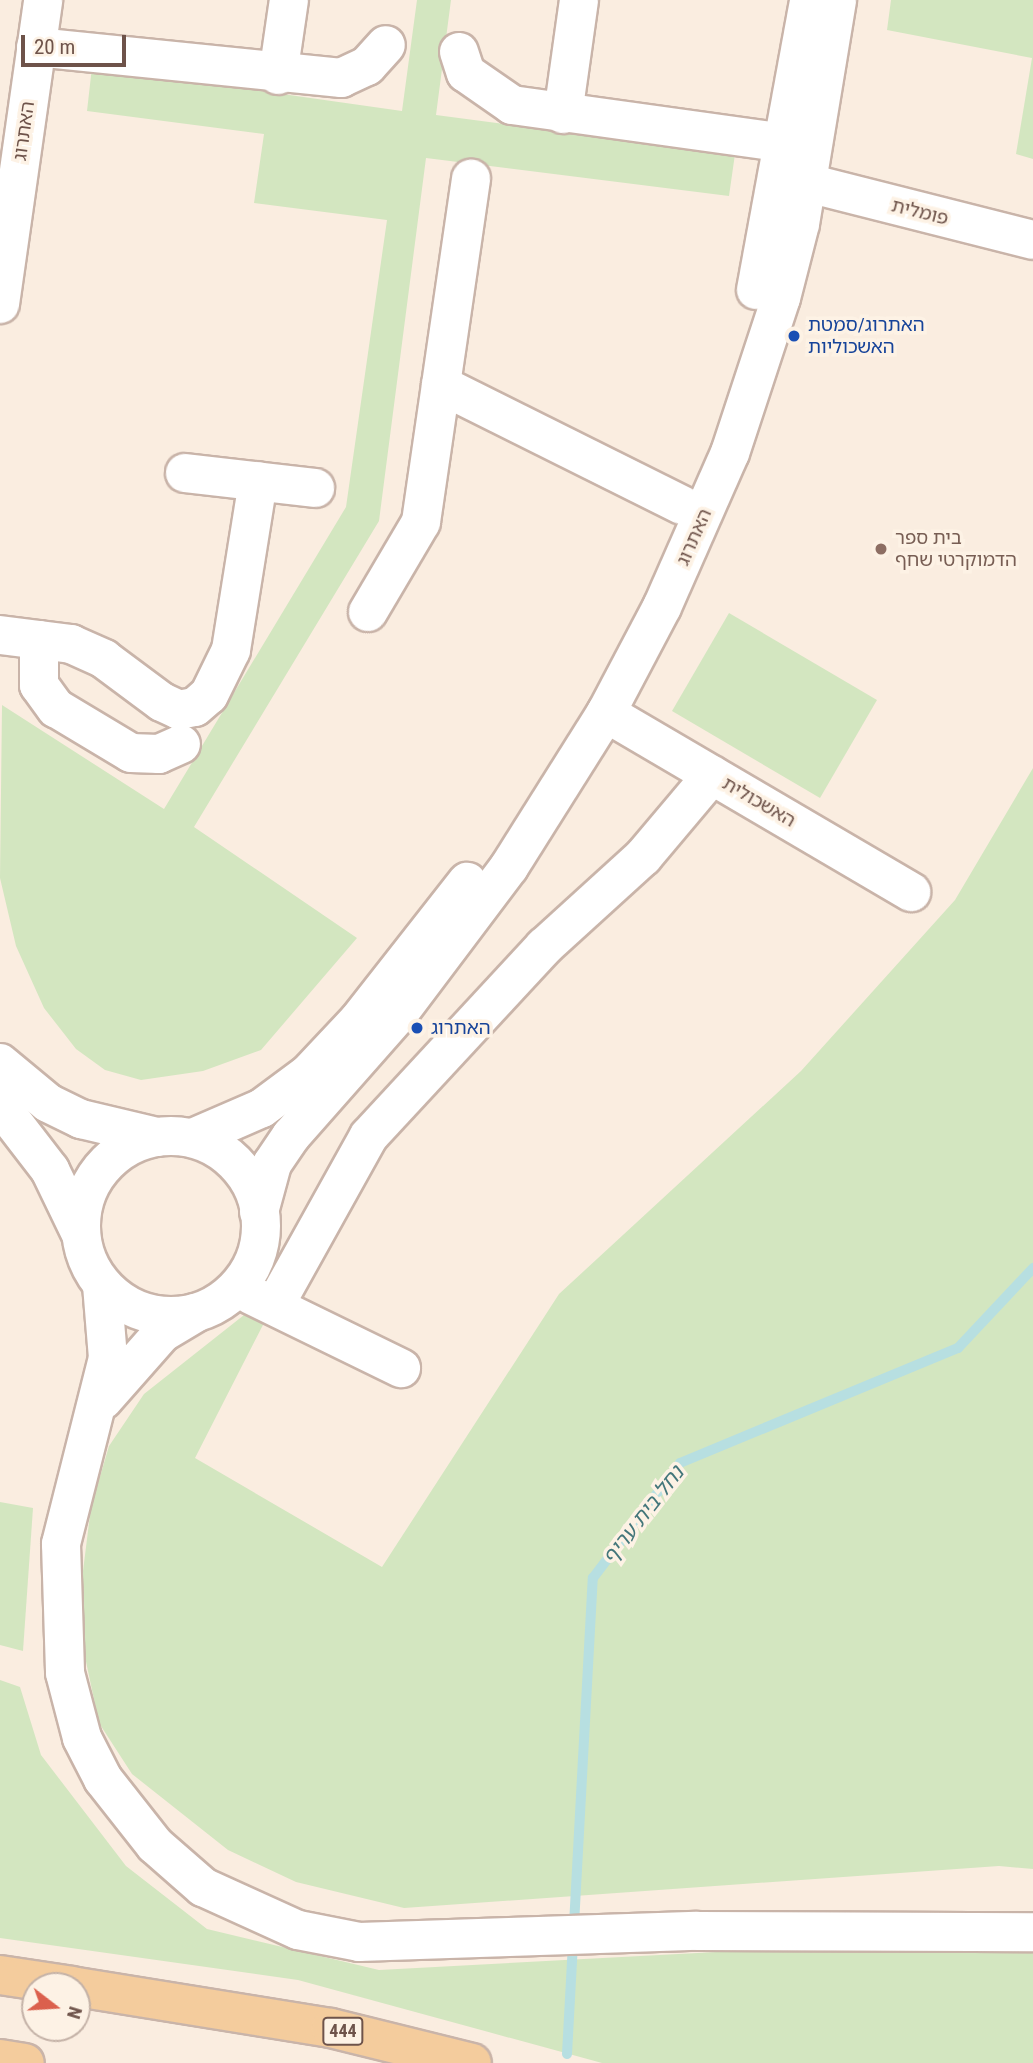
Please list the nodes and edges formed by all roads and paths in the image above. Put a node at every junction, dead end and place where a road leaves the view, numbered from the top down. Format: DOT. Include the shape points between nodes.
graph roads {
  1 [pos="22,0"];
  2 [pos="43,0"];
  3 [pos="289,0"];
  4 [pos="579,0"];
  5 [pos="809,0"];
  6 [pos="837,0"];
  7 [pos="386,45"];
  8 [pos="460,52"];
  9 [pos="16,65"];
  10 [pos="278,75"];
  11 [pos="563,114"];
  12 [pos="787,143"];
  13 [pos="0,162"];
  14 [pos="471,179"];
  15 [pos="807,183"];
  16 [pos="1033,240"];
  17 [pos="0,304"];
  18 [pos="441,385"];
  19 [pos="185,473"];
  20 [pos="258,481"];
  21 [pos="315,488"];
  22 [pos="682,505"];
  23 [pos="368,612"];
  24 [pos="0,635"];
  25 [pos="39,640"];
  26 [pos="606,713"];
  27 [pos="181,744"];
  28 [pos="712,775"];
  29 [pos="911,892"];
  30 [pos="0,1063"];
  31 [pos="0,1105"];
  32 [pos="175,1137"];
  33 [pos="259,1212"];
  34 [pos="82,1234"];
  35 [pos="102,1285"];
  36 [pos="232,1290"];
  37 [pos="276,1303"];
  38 [pos="195,1312"];
  39 [pos="401,1368"];
  40 [pos="99,1405"];
  41 [pos="1033,1932"];
  42 [pos="0,1975"];
  43 [pos="21,1978"];
  44 [pos="91,1989"];
  45 [pos="0,2060"];
  46 [pos="25,2063"];
  47 [pos="472,2063"];
  1 -- 9 [label="street, האתרוג"];
  2 -- 9 [label="street, האתרוג"];
  3 -- 10 [label="street"];
  4 -- 11 [label="street"];
  5 -- 12 [label="street, האתרוג"];
  6 -- 15 [label="street, האתרוג"];
  7 -- 10 [label="street" via="368,66 341,78"];
  8 -- 11 [label="street" via="466,73 486,92 512,105"];
  9 -- 10 [label="street"];
  9 -- 13 [label="street, האתרוג"];
  9 -- 17 [label="street, האתרוג"];
  11 -- 12 [label="street"];
  12 -- 22 [label="street, האתרוג" via="737,356"];
  14 -- 18 [label="street"];
  15 -- 16 [label="street, פומלית"];
  15 -- 26 [label="street, האתרוג" via="781,299 730,453"];
  18 -- 22 [label="street"];
  18 -- 23 [label="street" via="421,522"];
  19 -- 20 [label="street"];
  20 -- 21 [label="street"];
  20 -- 25 [label="street" via="231,650 209,695 195,707 178,710 162,702 87,650"];
  22 -- 32 [label="street, האתרוג" via="580,705 431,930 308,1074 262,1108"];
  24 -- 25 [label="street"];
  25 -- 27 [label="street" via="39,685 56,708 131,753 159,754"];
  26 -- 28 [label="street, האשכולית"];
  26 -- 33 [label="street, האתרוג" via="451,949 291,1136 272,1164"];
  28 -- 29 [label="street, האשכולית"];
  28 -- 37 [label="street" via="643,857 544,947 369,1136"];
  30 -- 32 [label="street" via="48,1103 80,1119"];
  31 -- 34 [label="street" via="50,1170"];
  32 -- 33 [label="street" via="235,1162"];
  32 -- 34 [label="street" via="124,1148 96,1175 81,1213"];
  33 -- 36 [label="street" via="256,1256"];
  34 -- 35 [label="street"];
  35 -- 38 [label="street" via="155,1315"];
  35 -- 40 [label="street" via="108,1358"];
  36 -- 37 [label="street"];
  36 -- 38 [label="street"];
  37 -- 39 [label="street"];
  38 -- 40 [label="street" via="162,1333"];
  40 -- 41 [label="street" via="71,1490 58,1583 65,1673 82,1738 103,1779 155,1845 203,1887 298,1930 359,1942 467,1942 697,1931"];
  42 -- 43 [label="main road, 444"];
  44 -- 47 [label="main road, 444" via="331,2028"];
  45 -- 46 [label="main road"];
}
